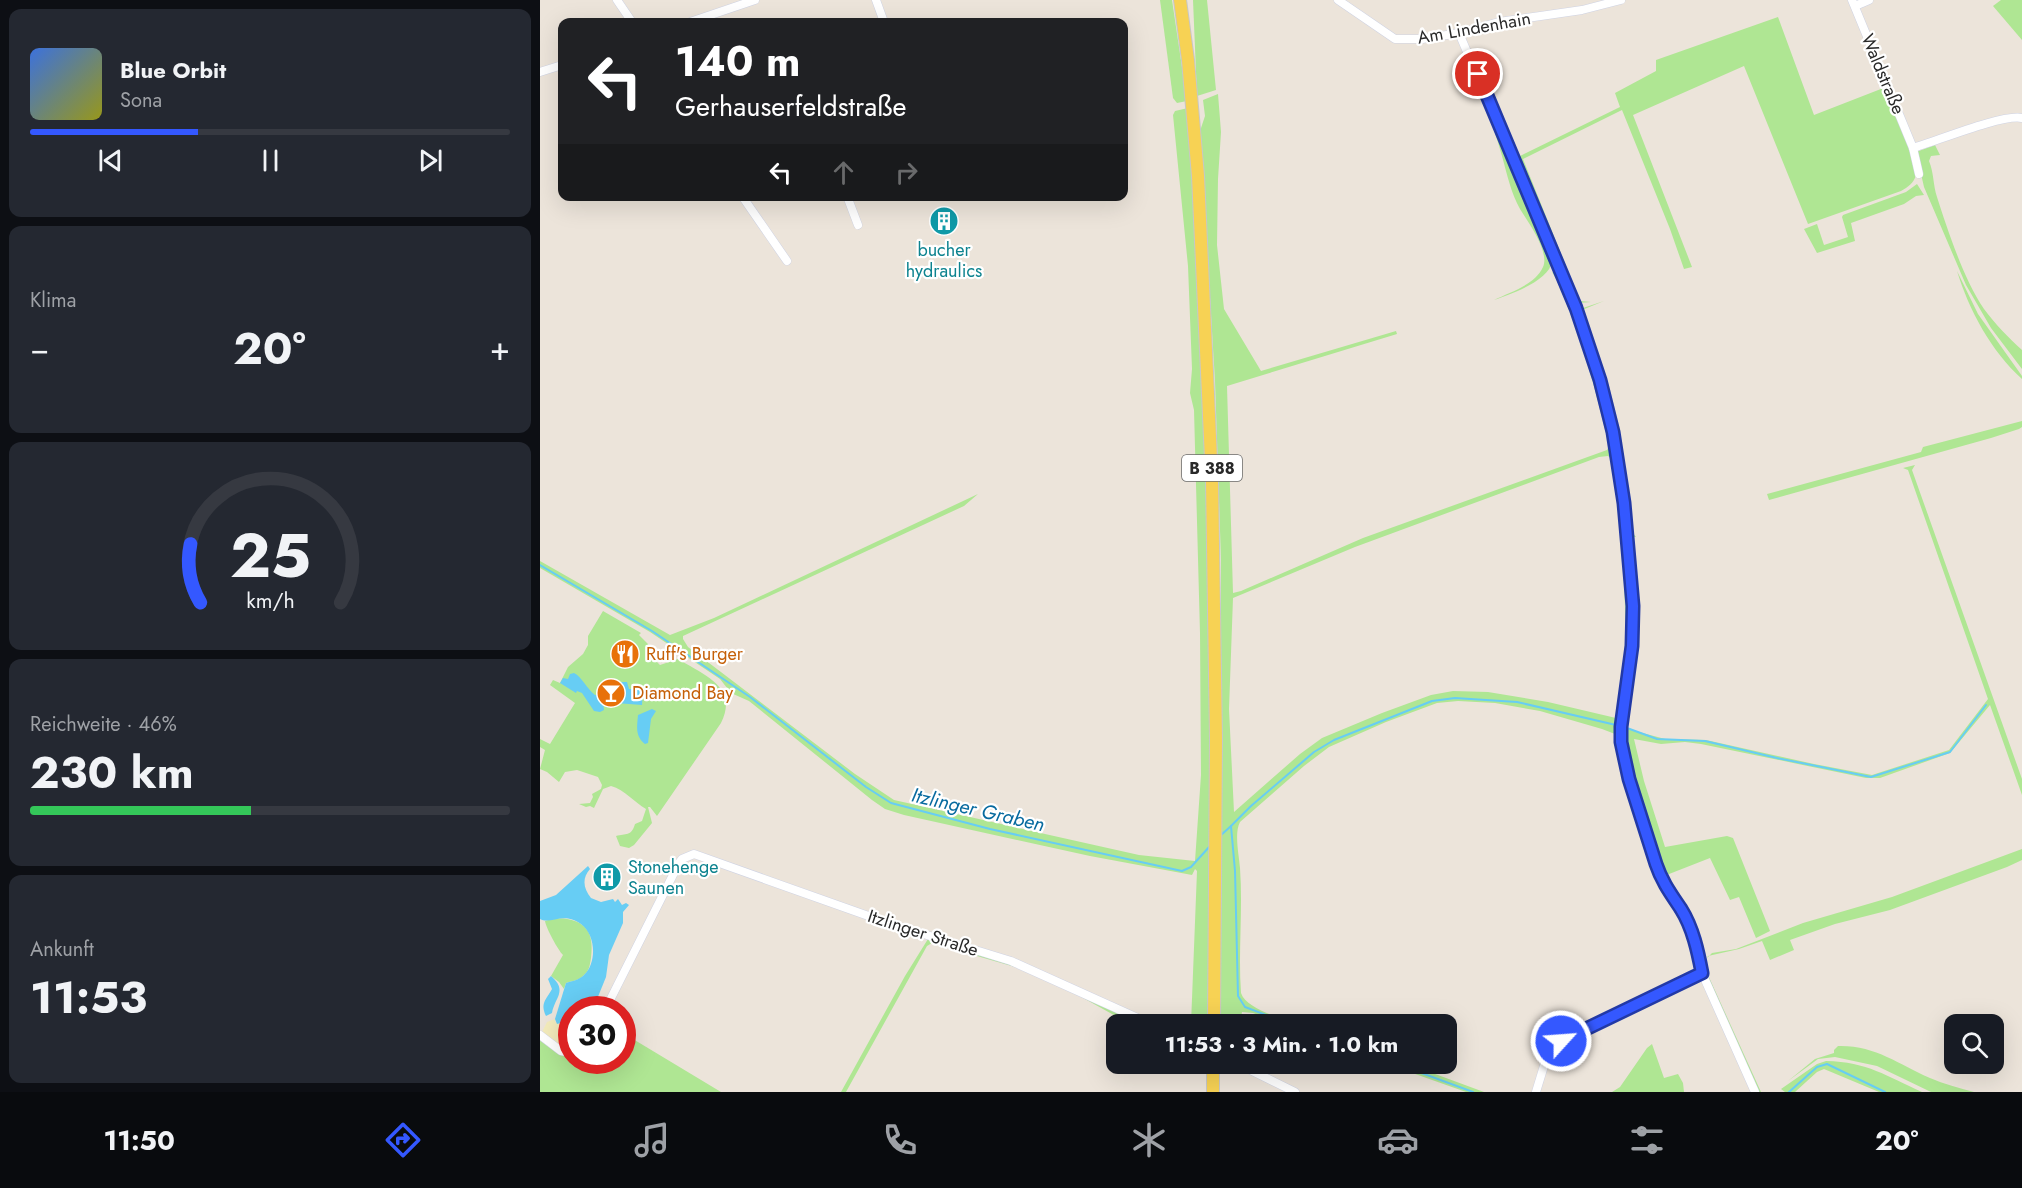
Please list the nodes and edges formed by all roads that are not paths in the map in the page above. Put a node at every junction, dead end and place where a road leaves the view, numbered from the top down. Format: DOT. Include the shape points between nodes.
graph roads {
  1 [pos="617,0"];
  2 [pos="755,0"];
  3 [pos="876,0"];
  4 [pos="1180,0"];
  5 [pos="1186,0"];
  6 [pos="1338,0"];
  7 [pos="1621,0"];
  8 [pos="1869,0"];
  9 [pos="1853,3"];
  10 [pos="629,18"];
  11 [pos="702,18"];
  12 [pos="883,18"];
  13 [pos="1460,33"];
  14 [pos="1188,60"];
  15 [pos="558,65"];
  16 [pos="540,72"];
  17 [pos="2022,118"];
  18 [pos="1913,148"];
  19 [pos="1919,174"];
  20 [pos="745,201"];
  21 [pos="849,201"];
  22 [pos="858,225"];
  23 [pos="787,261"];
  24 [pos="1702,973"];
  25 [pos="612,996"];
  26 [pos="1129,1014"];
  27 [pos="1214,1014"];
  28 [pos="540,1035"];
  29 [pos="558,1049"];
  30 [pos="1213,1074"];
  31 [pos="1258,1074"];
  32 [pos="1213,1092"];
  33 [pos="1295,1092"];
  34 [pos="1536,1092"];
  35 [pos="1755,1092"];
  1 -- 10 [label="street"];
  2 -- 11 [label="street"];
  3 -- 12 [label="street"];
  4 -- 14 [label="main road, B 388"];
  5 -- 14 [label="main road, B 388"];
  6 -- 13 [label="street, Am Lindenhain" via="1395,39"];
  7 -- 13 [label="street, Am Lindenhain"];
  8 -- 9 [label="street"];
  9 -- 18 [label="street, Waldstraße"];
  13 -- 24 [label="street" via="1576,308 1603,390 1617,449 1633,606 1621,727 1623,752 1662,882 1691,930"];
  14 -- 27 [label="main road, B 388" via="1212,470"];
  15 -- 16 [label="street"];
  17 -- 18 [label="street" via="1996,121"];
  18 -- 19 [label="street, Waldstraße"];
  20 -- 23 [label="street"];
  21 -- 22 [label="street"];
  24 -- 34 [label="street" via="1561,1041 1547,1056"];
  24 -- 35 [label="street"];
  25 -- 26 [label="street, Itzlinger Straße" via="679,863 690,855 700,855 891,924 1011,961"];
  28 -- 29 [label="street"];
  30 -- 32 [label="main road"];
  31 -- 33 [label="street"];
}
